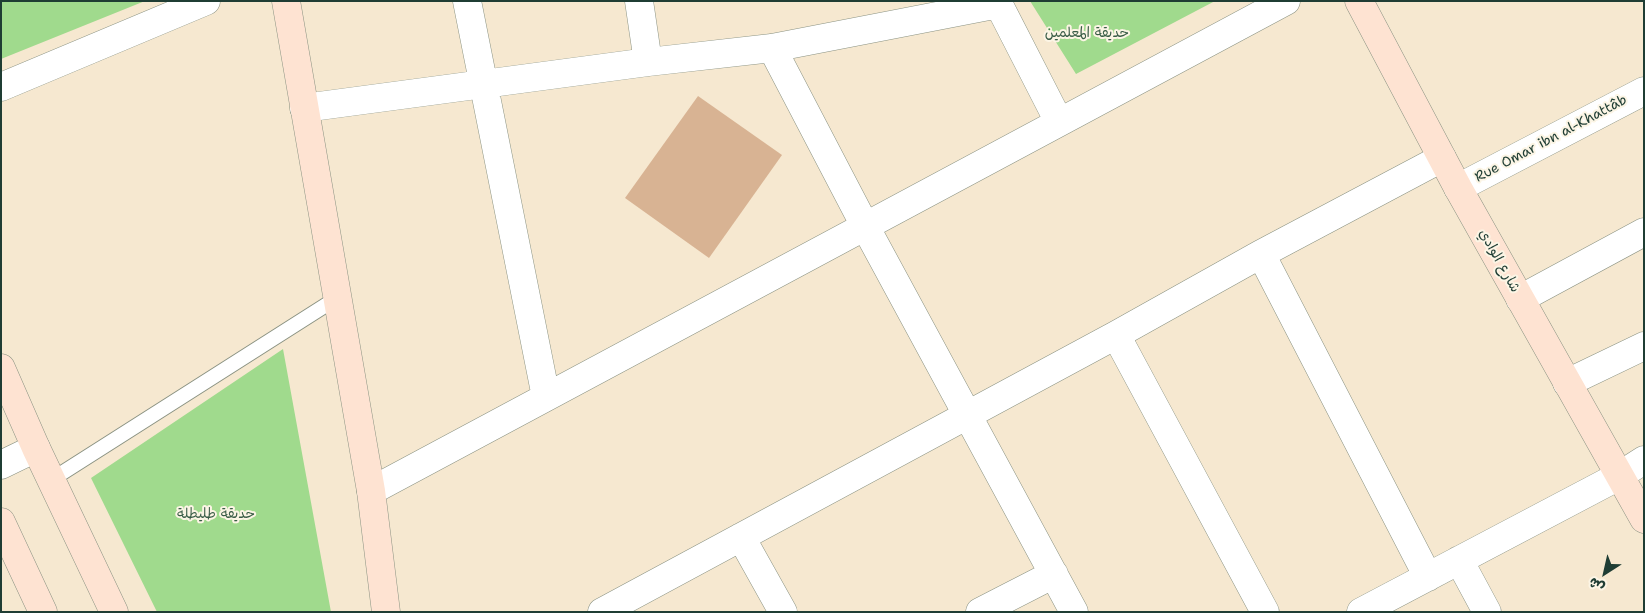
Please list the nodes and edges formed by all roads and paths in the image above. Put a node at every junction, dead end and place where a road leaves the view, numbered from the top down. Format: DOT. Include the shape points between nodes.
graph roads {
  1 [pos="206,1"];
  2 [pos="286,1"];
  3 [pos="467,1"];
  4 [pos="639,1"];
  5 [pos="1286,1"];
  6 [pos="1359,1"];
  7 [pos="998,3"];
  8 [pos="772,48"];
  9 [pos="648,62"];
  10 [pos="484,84"];
  11 [pos="1,87"];
  12 [pos="1644,91"];
  13 [pos="304,108"];
  14 [pos="1059,122"];
  15 [pos="1442,158"];
  16 [pos="1458,188"];
  17 [pos="865,226"];
  18 [pos="1644,232"];
  19 [pos="1261,254"];
  20 [pos="337,298"];
  21 [pos="1520,300"];
  22 [pos="1116,335"];
  23 [pos="1644,346"];
  24 [pos="1,368"];
  25 [pos="1567,383"];
  26 [pos="546,397"];
  27 [pos="967,415"];
  28 [pos="36,448"];
  29 [pos="1644,460"];
  30 [pos="1,465"];
  31 [pos="1619,476"];
  32 [pos="51,480"];
  33 [pos="371,491"];
  34 [pos="1644,519"];
  35 [pos="1,522"];
  36 [pos="741,537"];
  37 [pos="1459,560"];
  38 [pos="1054,574"];
  39 [pos="1428,577"];
  40 [pos="43,612"];
  41 [pos="114,612"];
  42 [pos="386,612"];
  43 [pos="602,612"];
  44 [pos="783,612"];
  45 [pos="980,612"];
  46 [pos="1074,612"];
  47 [pos="1265,612"];
  48 [pos="1361,612"];
  49 [pos="1487,612"];
  1 -- 11 [label="street"];
  2 -- 13 [label="street"];
  3 -- 10 [label="street"];
  4 -- 9 [label="street"];
  5 -- 14 [label="street"];
  6 -- 15 [label="street, شارع الوادي"];
  7 -- 8 [label="street"];
  7 -- 14 [label="street"];
  8 -- 9 [label="street"];
  8 -- 17 [label="street"];
  9 -- 10 [label="street"];
  10 -- 13 [label="street"];
  10 -- 26 [label="street"];
  12 -- 16 [label="street, Rue Omar ibn al-Khattâb"];
  13 -- 20 [label="street"];
  14 -- 17 [label="street"];
  15 -- 16 [label="street, شارع الوادي"];
  15 -- 19 [label="street"];
  16 -- 21 [label="street, شارع الوادي"];
  17 -- 26 [label="street"];
  17 -- 27 [label="street"];
  18 -- 21 [label="street"];
  19 -- 22 [label="street"];
  19 -- 39 [label="street"];
  20 -- 32 [label="lane"];
  20 -- 33 [label="street"];
  21 -- 25 [label="street, شارع الوادي"];
  22 -- 27 [label="street"];
  22 -- 47 [label="street"];
  23 -- 25 [label="street"];
  24 -- 28 [label="street"];
  25 -- 31 [label="street, شارع الوادي"];
  26 -- 33 [label="street"];
  27 -- 36 [label="street"];
  27 -- 38 [label="street"];
  28 -- 30 [label="street"];
  28 -- 32 [label="street"];
  29 -- 31 [label="street"];
  31 -- 34 [label="street, شارع الوادي"];
  31 -- 37 [label="street"];
  32 -- 41 [label="street"];
  33 -- 42 [label="street"];
  35 -- 40 [label="street"];
  36 -- 43 [label="street"];
  36 -- 44 [label="street"];
  37 -- 39 [label="street"];
  37 -- 49 [label="street"];
  38 -- 45 [label="street"];
  38 -- 46 [label="street"];
  39 -- 48 [label="street"];
}
